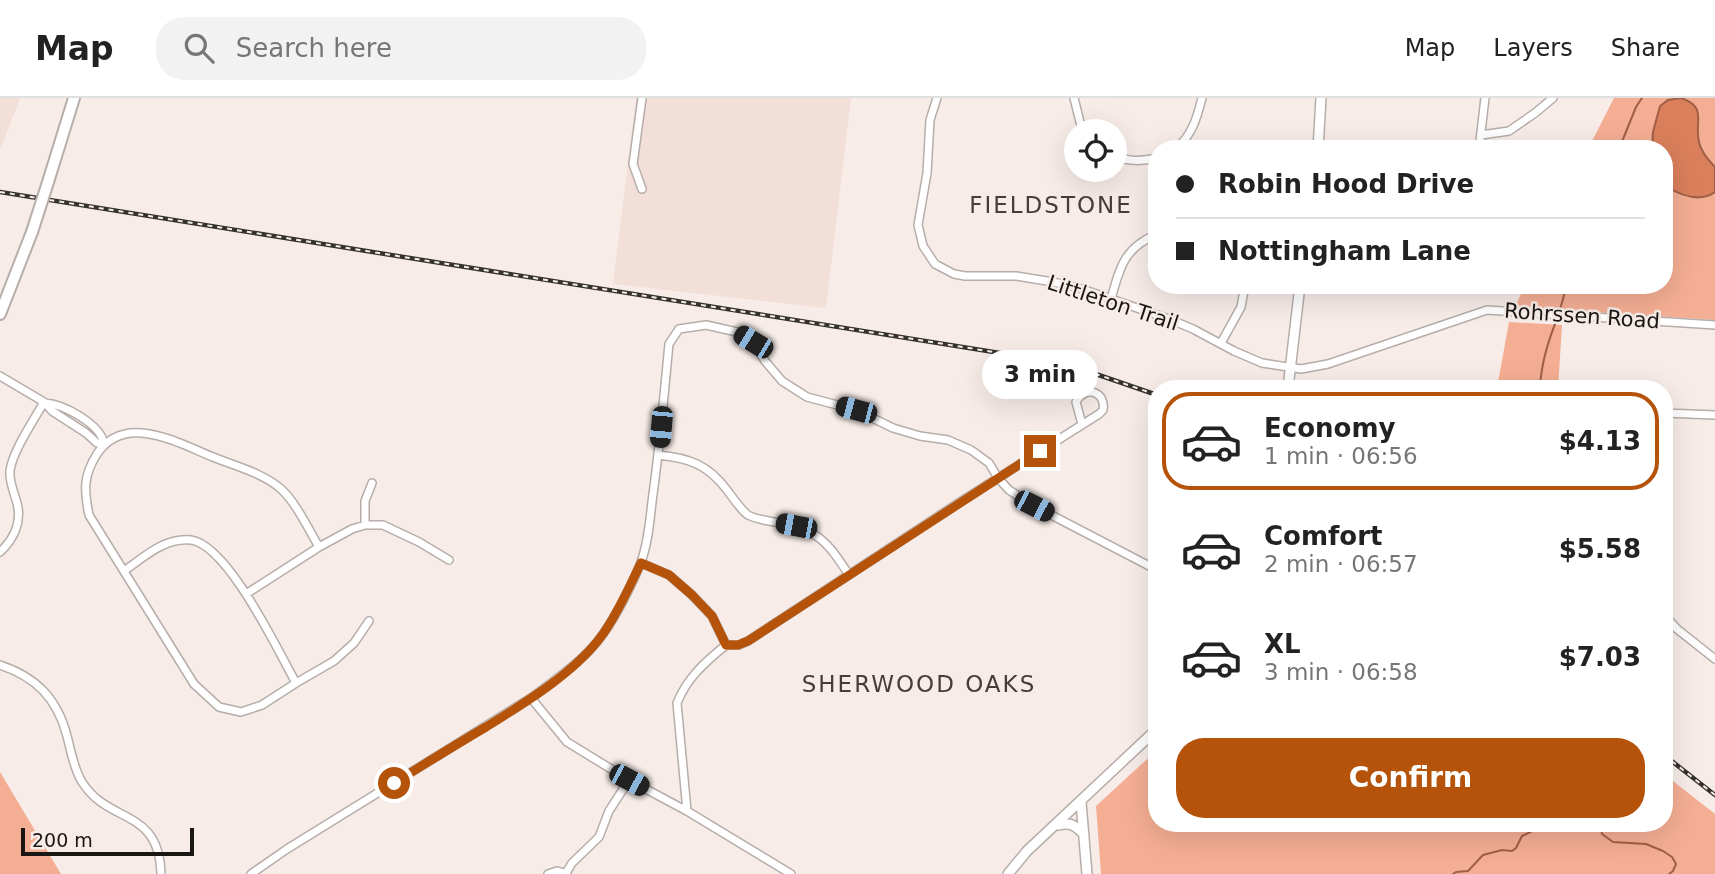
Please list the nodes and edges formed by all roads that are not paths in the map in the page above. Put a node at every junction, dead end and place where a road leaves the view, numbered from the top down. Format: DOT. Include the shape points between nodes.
graph roads {
  1 [pos="74,98"];
  2 [pos="642,98"];
  3 [pos="937,98"];
  4 [pos="1074,98"];
  5 [pos="1202,98"];
  6 [pos="1321,98"];
  7 [pos="1486,98"];
  8 [pos="1553,98"];
  9 [pos="1079,119"];
  10 [pos="1481,135"];
  11 [pos="1184,140"];
  12 [pos="1319,140"];
  13 [pos="1480,140"];
  14 [pos="1127,159"];
  15 [pos="1148,159"];
  16 [pos="642,189"];
  17 [pos="1148,238"];
  18 [pos="1243,294"];
  19 [pos="1299,294"];
  20 [pos="1111,299"];
  21 [pos="0,314"];
  22 [pos="1715,325"];
  23 [pos="1221,343"];
  24 [pos="1290,368"];
  25 [pos="0,376"];
  26 [pos="1289,380"];
  27 [pos="44,402"];
  28 [pos="1673,413"];
  29 [pos="1715,415"];
  30 [pos="1082,425"];
  31 [pos="104,444"];
  32 [pos="658,455"];
  33 [pos="998,478"];
  34 [pos="372,483"];
  35 [pos="365,525"];
  36 [pos="319,547"];
  37 [pos="0,552"];
  38 [pos="449,560"];
  39 [pos="641,563"];
  40 [pos="1148,565"];
  41 [pos="124,571"];
  42 [pos="849,575"];
  43 [pos="246,594"];
  44 [pos="369,621"];
  45 [pos="1673,625"];
  46 [pos="726,645"];
  47 [pos="1715,659"];
  48 [pos="0,665"];
  49 [pos="296,683"];
  50 [pos="531,698"];
  51 [pos="1148,738"];
  52 [pos="629,780"];
  53 [pos="1081,802"];
  54 [pos="687,811"];
  55 [pos="1056,825"];
  56 [pos="1084,834"];
  57 [pos="566,873"];
  58 [pos="161,874"];
  59 [pos="251,874"];
  60 [pos="548,874"];
  61 [pos="792,874"];
  62 [pos="1008,874"];
  63 [pos="1087,874"];
  1 -- 21 [label="highway, bridge" via="32,232"];
  2 -- 16 [label="street" via="633,164"];
  3 -- 20 [label="street, Littleton Trail" via="930,120 928,173 918,225 932,261 954,274 1033,278"];
  4 -- 9 [label="street"];
  5 -- 11 [label="street"];
  6 -- 12 [label="main road"];
  7 -- 10 [label="street"];
  8 -- 10 [label="street" via="1509,131"];
  10 -- 13 [label="street"];
  14 -- 15 [label="street"];
  17 -- 20 [label="street" via="1127,255"];
  18 -- 23 [label="street"];
  19 -- 24 [label="main road"];
  20 -- 23 [label="street, Littleton Trail"];
  22 -- 24 [label="street, Rohrssen Road" via="1487,310 1328,364"];
  23 -- 24 [label="street, Littleton Trail" via="1250,359"];
  24 -- 26 [label="main road"];
  25 -- 27 [label="street"];
  27 -- 31 [label="street"];
  27 -- 37 [label="street" via="12,463 10,480 18,518 14,535"];
  28 -- 29 [label="street"];
  30 -- 30 [label="street" via="1076,402 1085,393 1096,393 1104,403 1103,410"];
  30 -- 33 [label="street"];
  31 -- 36 [label="street" via="122,434 149,433 266,478 288,496"];
  31 -- 41 [label="street" via="86,475 84,493 89,515"];
  32 -- 33 [label="street" via="669,344 679,329 706,325 737,332 753,342 782,382 807,397 856,410 893,428 948,440 989,463"];
  32 -- 39 [label="street"];
  32 -- 42 [label="street" via="686,459 707,469 749,515 812,532 832,549"];
  33 -- 40 [label="street" via="1034,506"];
  33 -- 42 [label="street"];
  34 -- 35 [label="street" via="365,502"];
  35 -- 36 [label="street"];
  35 -- 38 [label="street" via="383,525"];
  36 -- 43 [label="street"];
  39 -- 46 [label="street" via="669,575 692,595 712,616"];
  39 -- 50 [label="street" via="602,636"];
  41 -- 43 [label="street" via="165,544 194,540 219,558"];
  41 -- 49 [label="street" via="194,684 219,708 241,712 262,705"];
  42 -- 46 [label="street" via="748,641"];
  43 -- 49 [label="street"];
  44 -- 49 [label="street" via="334,661"];
  45 -- 47 [label="street"];
  46 -- 54 [label="street" via="694,674 677,703"];
  48 -- 58 [label="street" via="24,675 47,694 82,782 94,796 148,832 160,857"];
  50 -- 52 [label="street" via="567,742"];
  50 -- 59 [label="street"];
  51 -- 53 [label="main road"];
  52 -- 54 [label="street"];
  52 -- 57 [label="street" via="598,837"];
  53 -- 55 [label="main road"];
  53 -- 56 [label="main road"];
  54 -- 61 [label="street"];
  55 -- 56 [label="main road" via="1067,822"];
  55 -- 62 [label="main road"];
  56 -- 63 [label="main road"];
  57 -- 60 [label="street"];
}
